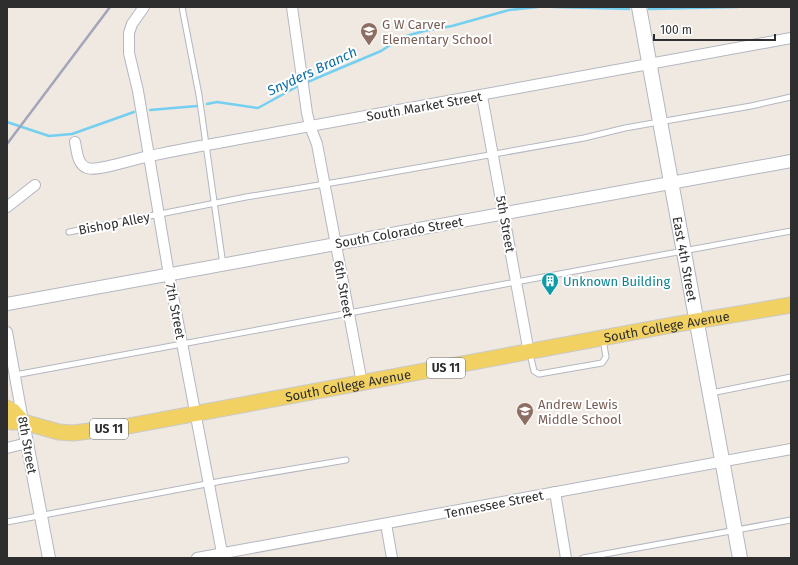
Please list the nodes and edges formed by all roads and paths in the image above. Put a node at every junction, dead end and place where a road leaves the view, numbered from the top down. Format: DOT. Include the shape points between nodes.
graph roads {
  1 [pos="144,7"];
  2 [pos="182,7"];
  3 [pos="292,7"];
  4 [pos="639,7"];
  5 [pos="791,38"];
  6 [pos="650,64"];
  7 [pos="482,96"];
  8 [pos="791,97"];
  9 [pos="660,122"];
  10 [pos="310,126"];
  11 [pos="75,142"];
  12 [pos="207,145"];
  13 [pos="493,154"];
  14 [pos="149,156"];
  15 [pos="791,161"];
  16 [pos="671,183"];
  17 [pos="325,184"];
  18 [pos="35,185"];
  19 [pos="215,203"];
  20 [pos="7,207"];
  21 [pos="504,213"];
  22 [pos="159,214"];
  23 [pos="791,231"];
  24 [pos="69,232"];
  25 [pos="336,244"];
  26 [pos="684,251"];
  27 [pos="223,265"];
  28 [pos="169,275"];
  29 [pos="516,282"];
  30 [pos="7,304"];
  31 [pos="791,305"];
  32 [pos="348,312"];
  33 [pos="696,321"];
  34 [pos="7,332"];
  35 [pos="602,338"];
  36 [pos="182,343"];
  37 [pos="529,353"];
  38 [pos="15,375"];
  39 [pos="791,377"];
  40 [pos="362,383"];
  41 [pos="710,393"];
  42 [pos="7,408"];
  43 [pos="195,414"];
  44 [pos="7,420"];
  45 [pos="23,422"];
  46 [pos="27,443"];
  47 [pos="7,448"];
  48 [pos="791,449"];
  49 [pos="346,460"];
  50 [pos="722,461"];
  51 [pos="209,484"];
  52 [pos="555,492"];
  53 [pos="41,515"];
  54 [pos="791,520"];
  55 [pos="7,522"];
  56 [pos="386,524"];
  57 [pos="735,530"];
  58 [pos="222,556"];
  59 [pos="49,558"];
  60 [pos="197,558"];
  61 [pos="392,558"];
  62 [pos="566,558"];
  63 [pos="583,558"];
  64 [pos="740,558"];
  1 -- 14 [label="street, 7th Street" via="132,24 128,43"];
  2 -- 12 [label="lane"];
  3 -- 10 [label="street, 6th Street"];
  4 -- 6 [label="main road, East 4th Street"];
  5 -- 6 [label="street, South Market Street"];
  6 -- 7 [label="street, South Market Street"];
  6 -- 9 [label="main road, East 4th Street"];
  7 -- 10 [label="street, South Market Street"];
  7 -- 13 [label="street, 5th Street"];
  8 -- 9 [label="lane, Bishop Alley"];
  9 -- 13 [label="lane, Bishop Alley"];
  9 -- 16 [label="main road, East 4th Street"];
  10 -- 12 [label="street, South Market Street"];
  10 -- 17 [label="street, 6th Street" via="317,144"];
  11 -- 14 [label="street, South Market Street" via="79,161 86,168 92,169"];
  12 -- 14 [label="street, South Market Street"];
  12 -- 19 [label="lane"];
  13 -- 17 [label="lane, Bishop Alley"];
  13 -- 21 [label="street, 5th Street"];
  14 -- 22 [label="street, 7th Street"];
  15 -- 16 [label="street, South Colorado Street"];
  16 -- 21 [label="street, South Colorado Street"];
  16 -- 26 [label="main road, East 4th Street"];
  17 -- 19 [label="lane, Bishop Alley"];
  17 -- 25 [label="street, 6th Street"];
  18 -- 20 [label="street"];
  19 -- 22 [label="lane, Bishop Alley"];
  19 -- 27 [label="lane"];
  21 -- 25 [label="street, South Colorado Street"];
  21 -- 29 [label="street, 5th Street"];
  22 -- 24 [label="lane, Bishop Alley"];
  22 -- 28 [label="street, 7th Street"];
  23 -- 26 [label="lane"];
  25 -- 27 [label="street, South Colorado Street"];
  25 -- 32 [label="street, 6th Street"];
  26 -- 29 [label="lane"];
  26 -- 33 [label="main road, East 4th Street"];
  27 -- 28 [label="street, South Colorado Street"];
  28 -- 30 [label="street, South Colorado Street"];
  28 -- 36 [label="street, 7th Street"];
  29 -- 32 [label="lane"];
  29 -- 37 [label="street, 5th Street"];
  31 -- 33 [label="main road, South College Avenue / US 11"];
  32 -- 36 [label="lane"];
  32 -- 40 [label="street, 6th Street"];
  33 -- 35 [label="main road, South College Avenue / US 11"];
  33 -- 41 [label="main road, East 4th Street"];
  34 -- 38 [label="street, 8th Street"];
  35 -- 37 [label="main road, South College Avenue / US 11"];
  35 -- 37 [label="lane" via="606,357 602,363 538,374 534,371"];
  36 -- 38 [label="lane"];
  36 -- 43 [label="street, 7th Street"];
  37 -- 40 [label="main road, South College Avenue / US 11"];
  38 -- 45 [label="street, 8th Street"];
  39 -- 41 [label="lane"];
  40 -- 43 [label="main road, South College Avenue / US 11"];
  41 -- 50 [label="main road, East 4th Street"];
  42 -- 45 [label="main road, US 11"];
  43 -- 45 [label="main road, South College Avenue / US 11" via="123,428 73,433 59,432"];
  43 -- 51 [label="street, 7th Street"];
  44 -- 45 [label="main road, US 11"];
  45 -- 46 [label="street, 8th Street"];
  46 -- 47 [label="street"];
  46 -- 53 [label="street, 8th Street"];
  48 -- 50 [label="street, Tennessee Street"];
  49 -- 51 [label="lane"];
  50 -- 52 [label="street, Tennessee Street"];
  50 -- 57 [label="main road, East 4th Street"];
  51 -- 53 [label="lane"];
  51 -- 58 [label="street, 7th Street"];
  52 -- 56 [label="street, Tennessee Street"];
  52 -- 62 [label="street"];
  53 -- 55 [label="lane"];
  53 -- 59 [label="street, 8th Street"];
  54 -- 57 [label="lane"];
  56 -- 58 [label="street, Tennessee Street"];
  56 -- 61 [label="street"];
  57 -- 63 [label="lane"];
  57 -- 64 [label="main road, East 4th Street"];
  58 -- 60 [label="street, Tennessee Street"];
}
